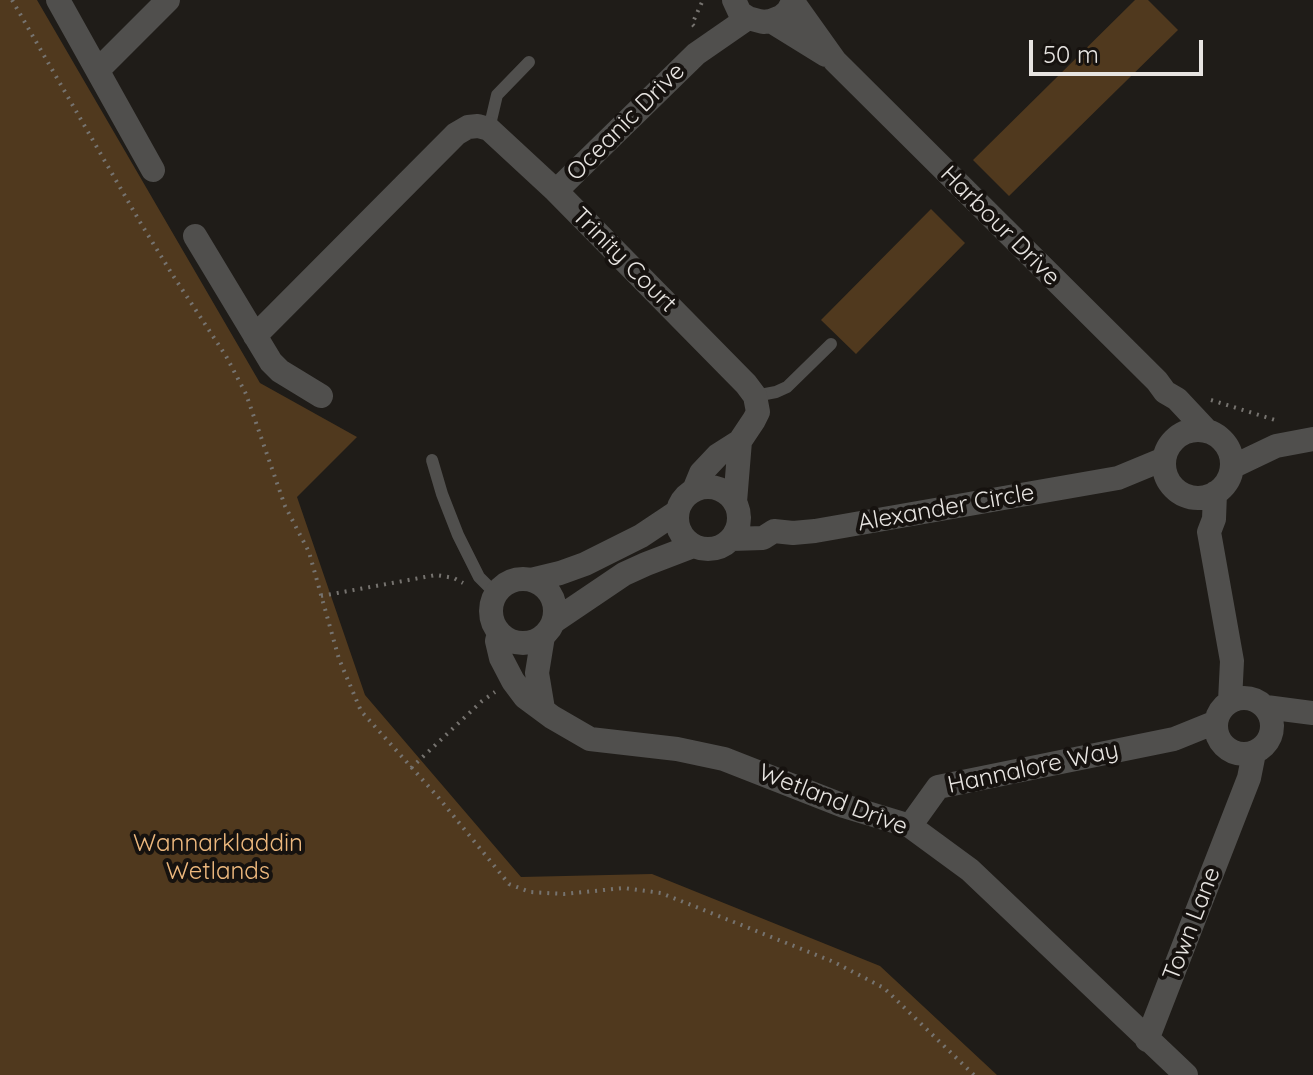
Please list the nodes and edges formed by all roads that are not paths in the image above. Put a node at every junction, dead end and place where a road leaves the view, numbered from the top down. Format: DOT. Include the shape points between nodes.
graph roads {
  1 [pos="58,0"];
  2 [pos="168,0"];
  3 [pos="793,1"];
  4 [pos="745,10"];
  5 [pos="835,61"];
  6 [pos="529,62"];
  7 [pos="98,70"];
  8 [pos="489,129"];
  9 [pos="153,170"];
  10 [pos="556,191"];
  11 [pos="195,236"];
  12 [pos="255,336"];
  13 [pos="831,344"];
  14 [pos="1165,392"];
  15 [pos="321,396"];
  16 [pos="755,396"];
  17 [pos="1214,435"];
  18 [pos="1313,439"];
  19 [pos="740,441"];
  20 [pos="1276,446"];
  21 [pos="432,460"];
  22 [pos="1232,467"];
  23 [pos="1173,469"];
  24 [pos="694,490"];
  25 [pos="1215,493"];
  26 [pos="736,504"];
  27 [pos="677,512"];
  28 [pos="774,531"];
  29 [pos="1209,532"];
  30 [pos="731,539"];
  31 [pos="693,546"];
  32 [pos="531,580"];
  33 [pos="496,594"];
  34 [pos="548,629"];
  35 [pos="499,633"];
  36 [pos="1248,702"];
  37 [pos="543,709"];
  38 [pos="1312,713"];
  39 [pos="1272,734"];
  40 [pos="1221,737"];
  41 [pos="1254,753"];
  42 [pos="1236,808"];
  43 [pos="910,826"];
  44 [pos="1147,1040"];
  45 [pos="1186,1075"];
  1 -- 7 [label="street"];
  2 -- 7 [label="street"];
  3 -- 4 [label="street, Oceanic Drive" via="781,17"];
  3 -- 5 [label="street, Harbour Drive"];
  4 -- 5 [label="street, Harbour Drive"];
  4 -- 10 [label="street, Oceanic Drive" via="698,43"];
  5 -- 14 [label="street, Harbour Drive"];
  6 -- 8 [label="lane" via="497,95"];
  7 -- 9 [label="street"];
  8 -- 10 [label="street, Trinity Court"];
  8 -- 12 [label="street" via="468,127 456,134"];
  10 -- 16 [label="street, Trinity Court"];
  11 -- 12 [label="street"];
  12 -- 15 [label="street" via="275,367"];
  13 -- 16 [label="lane" via="787,387"];
  14 -- 17 [label="street, Harbour Drive"];
  14 -- 23 [label="street"];
  16 -- 19 [label="street" via="758,412"];
  17 -- 20 [label="street"];
  17 -- 22 [label="street" via="1231,457"];
  17 -- 23 [label="street" via="1184,433"];
  18 -- 20 [label="street"];
  19 -- 24 [label="street" via="701,473"];
  19 -- 26 [label="street"];
  20 -- 22 [label="street"];
  21 -- 33 [label="lane" via="458,535 479,577"];
  22 -- 25 [label="street" via="1227,482"];
  23 -- 25 [label="street" via="1196,498"];
  23 -- 28 [label="street, Alexander Circle" via="815,531"];
  23 -- 29 [label="street" via="1198,521"];
  24 -- 26 [label="street" via="720,489"];
  24 -- 27 [label="street"];
  25 -- 29 [label="street"];
  26 -- 28 [label="street"];
  26 -- 30 [label="street" via="739,524"];
  27 -- 31 [label="street" via="681,535"];
  27 -- 32 [label="street" via="596,558"];
  28 -- 30 [label="street, Alexander Circle" via="763,538"];
  29 -- 36 [label="street" via="1232,661"];
  30 -- 31 [label="street" via="713,549"];
  31 -- 34 [label="street" via="624,574"];
  32 -- 33 [label="street" via="511,581"];
  32 -- 34 [label="street" via="553,601"];
  33 -- 35 [label="street" via="491,614"];
  34 -- 35 [label="street" via="525,643"];
  34 -- 37 [label="street" via="537,668"];
  35 -- 37 [label="street, Wetland Drive" via="506,669 525,697"];
  36 -- 38 [label="street"];
  36 -- 39 [label="street" via="1271,715"];
  36 -- 40 [label="street" via="1219,714"];
  37 -- 43 [label="street, Wetland Drive" via="590,739 724,759"];
  38 -- 39 [label="street"];
  39 -- 41 [label="street"];
  40 -- 41 [label="street" via="1235,753"];
  40 -- 42 [label="street, Town Lane"];
  40 -- 43 [label="street, Hannalore Way" via="1174,739 938,787"];
  41 -- 42 [label="street, Town Lane"];
  42 -- 44 [label="street, Town Lane"];
  43 -- 44 [label="street, Wetland Drive" via="970,870"];
  44 -- 45 [label="street, Wetland Drive"];
}
